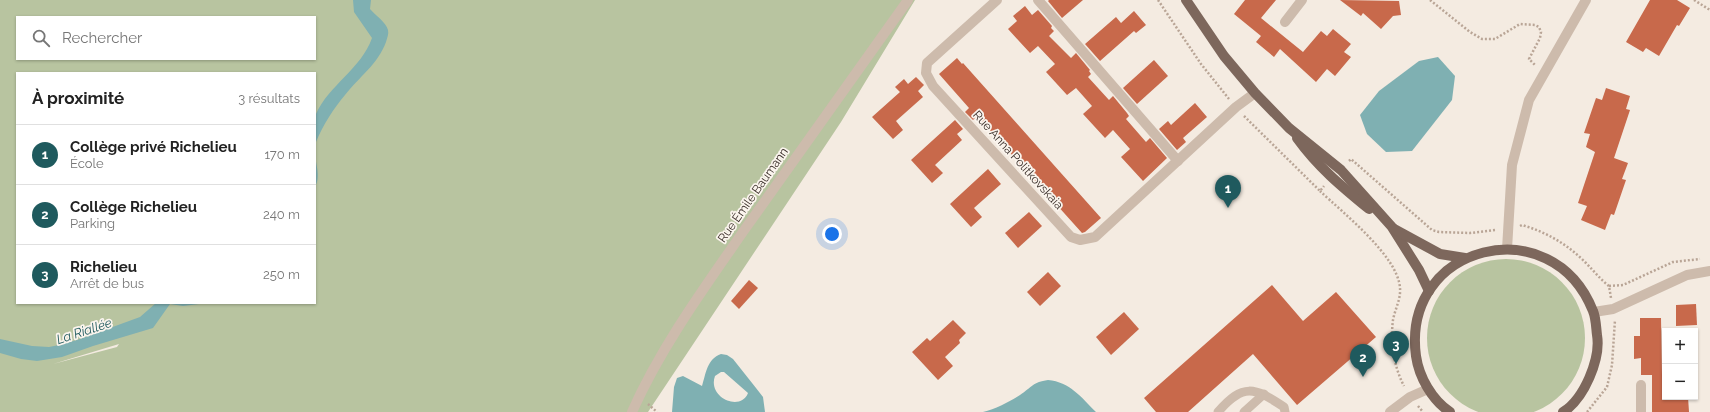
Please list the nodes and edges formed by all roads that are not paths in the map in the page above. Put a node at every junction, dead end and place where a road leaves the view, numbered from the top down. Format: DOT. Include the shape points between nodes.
graph roads {
  1 [pos="908,0"];
  2 [pos="997,0"];
  3 [pos="1038,0"];
  4 [pos="1186,0"];
  5 [pos="1302,0"];
  6 [pos="1586,0"];
  7 [pos="1285,22"];
  8 [pos="1255,93"];
  9 [pos="1289,128"];
  10 [pos="1178,161"];
  11 [pos="1392,227"];
  12 [pos="1507,249"];
  13 [pos="1465,258"];
  14 [pos="1710,272"];
  15 [pos="1429,291"];
  16 [pos="1594,312"];
  17 [pos="1641,385"];
  18 [pos="1428,389"];
  19 [pos="1264,394"];
  20 [pos="632,412"];
  21 [pos="1218,412"];
  22 [pos="1244,412"];
  23 [pos="1285,412"];
  24 [pos="1390,412"];
  25 [pos="1450,412"];
  26 [pos="1563,412"];
  27 [pos="1641,412"];
  1 -- 20 [label="street, Rue Émile Baumann" via="702,291 661,354"];
  2 -- 10 [label="street, Rue Anna Politkovskaia" via="927,63 926,72 933,86 1071,237 1080,240 1095,237"];
  3 -- 10 [label="street"];
  4 -- 8 [label="main road" via="1224,56"];
  5 -- 7 [label="street"];
  6 -- 12 [label="street" via="1529,100 1512,165"];
  8 -- 9 [label="main road"];
  8 -- 10 [label="street, Rue Anna Politkovskaia" via="1236,107"];
  9 -- 11 [label="main road" via="1341,170"];
  9 -- 11 [label="main road" via="1309,155 1332,179"];
  11 -- 13 [label="main road" via="1440,254"];
  11 -- 15 [label="main road" via="1420,270"];
  12 -- 13 [label="main road" via="1486,251"];
  12 -- 16 [label="main road" via="1535,254 1561,267 1581,287"];
  13 -- 15 [label="main road" via="1445,272"];
  14 -- 16 [label="street" via="1687,275 1613,309"];
  15 -- 18 [label="main road" via="1418,314 1414,340 1418,365"];
  16 -- 26 [label="main road" via="1598,339 1595,365 1584,390"];
  17 -- 27 [label="street"];
  18 -- 24 [label="street" via="1410,397"];
  18 -- 25 [label="main road"];
  19 -- 21 [label="lane" via="1246,390 1229,399"];
  19 -- 22 [label="lane"];
  19 -- 23 [label="lane" via="1284,407"];
}
